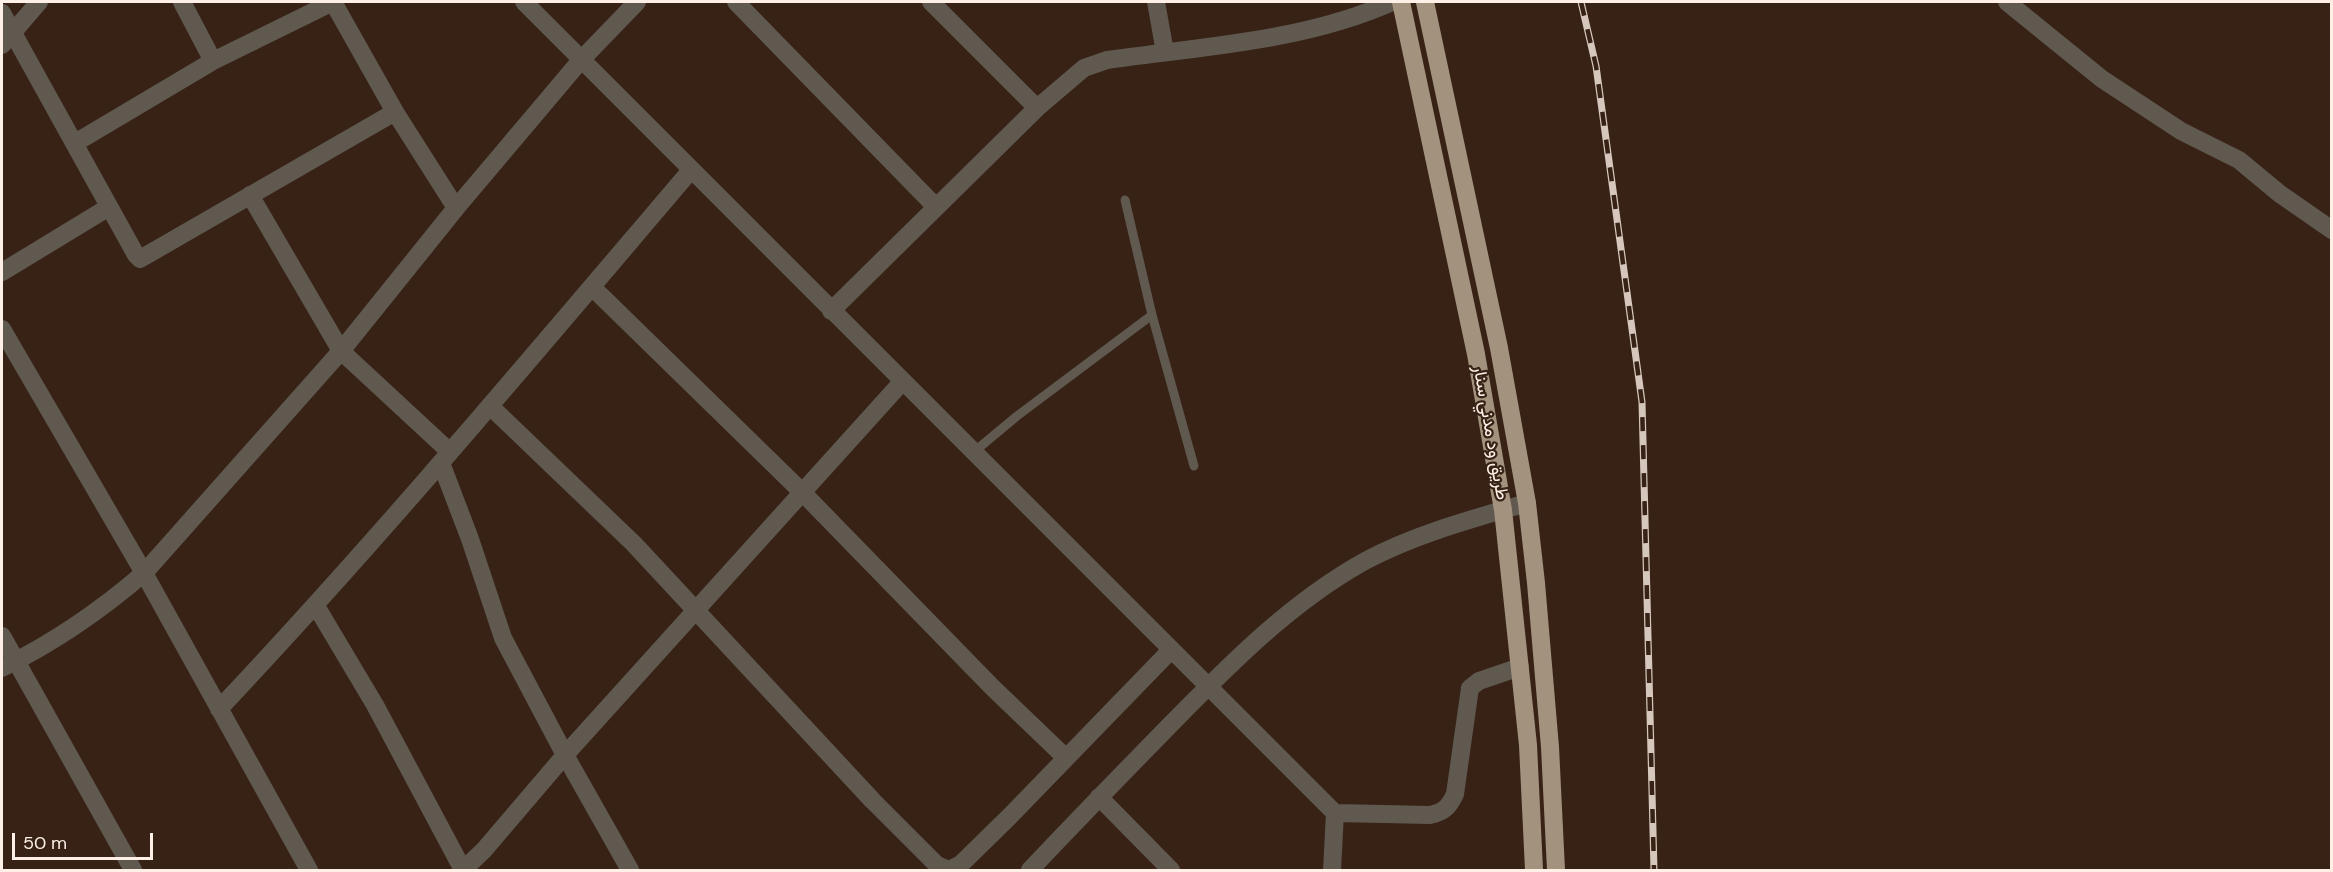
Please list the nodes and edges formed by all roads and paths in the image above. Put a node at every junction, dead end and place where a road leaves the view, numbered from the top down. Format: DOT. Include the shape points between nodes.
graph roads {
  1 [pos="39,2"];
  2 [pos="182,2"];
  3 [pos="333,2"];
  4 [pos="524,2"];
  5 [pos="637,2"];
  6 [pos="736,2"];
  7 [pos="931,2"];
  8 [pos="1156,2"];
  9 [pos="1392,2"];
  10 [pos="1401,2"];
  11 [pos="1425,2"];
  12 [pos="2007,2"];
  13 [pos="2,14"];
  14 [pos="7,39"];
  15 [pos="1165,52"];
  16 [pos="581,60"];
  17 [pos="213,61"];
  18 [pos="1037,108"];
  19 [pos="395,112"];
  20 [pos="75,143"];
  21 [pos="691,170"];
  22 [pos="250,195"];
  23 [pos="1125,200"];
  24 [pos="109,207"];
  25 [pos="936,207"];
  26 [pos="456,208"];
  27 [pos="2331,230"];
  28 [pos="2,272"];
  29 [pos="592,287"];
  30 [pos="831,311"];
  31 [pos="1152,315"];
  32 [pos="2,329"];
  33 [pos="341,351"];
  34 [pos="902,382"];
  35 [pos="490,406"];
  36 [pos="975,451"];
  37 [pos="446,457"];
  38 [pos="1194,466"];
  39 [pos="802,492"];
  40 [pos="1527,503"];
  41 [pos="1503,510"];
  42 [pos="144,573"];
  43 [pos="316,606"];
  44 [pos="698,610"];
  45 [pos="2,636"];
  46 [pos="1171,650"];
  47 [pos="8,665"];
  48 [pos="1520,667"];
  49 [pos="1207,687"];
  50 [pos="219,709"];
  51 [pos="565,755"];
  52 [pos="1065,757"];
  53 [pos="1099,797"];
  54 [pos="1335,813"];
  55 [pos="133,870"];
  56 [pos="309,870"];
  57 [pos="630,870"];
  58 [pos="1030,870"];
  59 [pos="1171,870"];
  60 [pos="1332,870"];
  61 [pos="1534,870"];
  62 [pos="1556,870"];
  1 -- 14 [label="street"];
  2 -- 17 [label="street"];
  3 -- 17 [label="street"];
  3 -- 19 [label="street"];
  4 -- 16 [label="street"];
  5 -- 16 [label="street"];
  6 -- 25 [label="street"];
  7 -- 18 [label="street"];
  8 -- 15 [label="street"];
  9 -- 15 [label="street" via="1285,35"];
  10 -- 41 [label="highway, طريق ود مدني سنار" via="1476,354"];
  11 -- 40 [label="highway, طريق ود مدني سنار" via="1499,348"];
  12 -- 27 [label="street" via="2102,79 2181,131 2239,159"];
  13 -- 14 [label="street"];
  14 -- 20 [label="street"];
  15 -- 18 [label="street" via="1107,60 1084,68"];
  16 -- 21 [label="street"];
  16 -- 26 [label="street"];
  17 -- 20 [label="street"];
  18 -- 25 [label="street"];
  19 -- 22 [label="street"];
  19 -- 26 [label="street"];
  20 -- 24 [label="street"];
  21 -- 29 [label="street"];
  21 -- 30 [label="street"];
  22 -- 24 [label="street" via="140,259"];
  22 -- 33 [label="street"];
  23 -- 31 [label="lane"];
  24 -- 28 [label="street"];
  25 -- 30 [label="street"];
  26 -- 33 [label="street"];
  29 -- 35 [label="street"];
  29 -- 39 [label="street"];
  30 -- 34 [label="street"];
  31 -- 36 [label="lane"];
  31 -- 38 [label="lane"];
  32 -- 42 [label="street"];
  33 -- 37 [label="street"];
  33 -- 42 [label="street"];
  34 -- 36 [label="street"];
  34 -- 39 [label="street"];
  35 -- 37 [label="street"];
  35 -- 44 [label="street"];
  36 -- 46 [label="street"];
  37 -- 43 [label="street"];
  37 -- 51 [label="street" via="503,638"];
  39 -- 44 [label="street"];
  39 -- 52 [label="street"];
  40 -- 41 [label="street"];
  40 -- 62 [label="highway, طريق ود مدني سنار" via="1549,735"];
  41 -- 48 [label="highway, طريق ود مدني سنار"];
  41 -- 49 [label="street" via="1410,540 1366,561 1320,589"];
  42 -- 47 [label="street" via="107,605"];
  42 -- 50 [label="street"];
  43 -- 50 [label="street"];
  43 -- 51 [label="street" via="375,705 463,870"];
  44 -- 51 [label="street"];
  44 -- 52 [label="street" via="873,801 937,865 949,870 961,864"];
  45 -- 47 [label="street"];
  46 -- 49 [label="street"];
  46 -- 52 [label="street"];
  47 -- 55 [label="street"];
  48 -- 54 [label="street" via="1470,688 1455,794 1450,805 1430,815"];
  48 -- 61 [label="highway, طريق ود مدني سنار"];
  49 -- 53 [label="street"];
  49 -- 54 [label="street"];
  50 -- 56 [label="street"];
  51 -- 57 [label="street"];
  53 -- 58 [label="street"];
  53 -- 59 [label="street"];
  54 -- 60 [label="street"];
}
